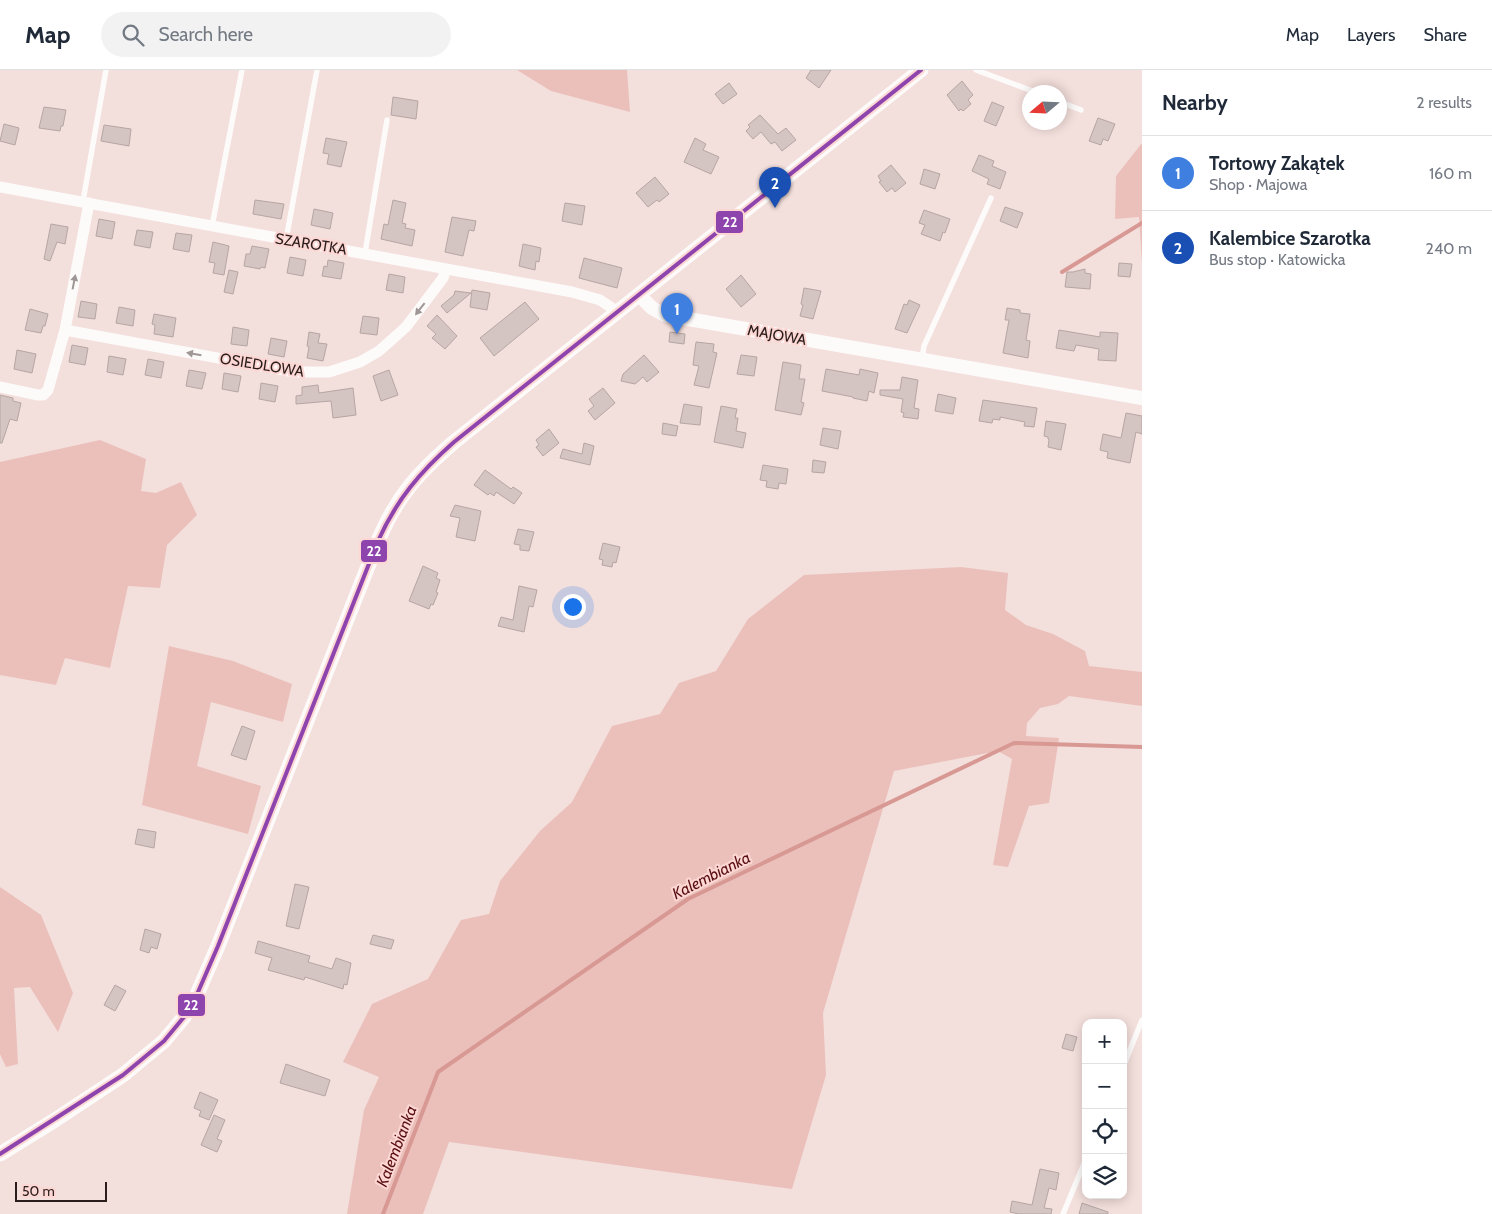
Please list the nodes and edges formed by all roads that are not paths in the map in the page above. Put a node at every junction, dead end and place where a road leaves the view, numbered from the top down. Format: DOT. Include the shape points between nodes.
graph roads {
  1 [pos="106,70"];
  2 [pos="242,70"];
  3 [pos="317,70"];
  4 [pos="921,70"];
  5 [pos="976,70"];
  6 [pos="1022,87"];
  7 [pos="1067,105"];
  8 [pos="1081,110"];
  9 [pos="387,120"];
  10 [pos="0,187"];
  11 [pos="992,198"];
  12 [pos="86,202"];
  13 [pos="212,226"];
  14 [pos="286,240"];
  15 [pos="366,253"];
  16 [pos="446,268"];
  17 [pos="639,295"];
  18 [pos="618,312"];
  19 [pos="64,330"];
  20 [pos="922,359"];
  21 [pos="0,387"];
  22 [pos="1142,398"];
  23 [pos="1142,1020"];
  24 [pos="1124,1064"];
  25 [pos="0,1154"];
  26 [pos="1082,1169"];
  27 [pos="1063,1214"];
  1 -- 12 [label="lane"];
  2 -- 13 [label="lane"];
  3 -- 14 [label="lane"];
  4 -- 17 [label="main road"];
  5 -- 6 [label="lane"];
  7 -- 8 [label="lane"];
  9 -- 15 [label="lane"];
  10 -- 12 [label="street, SZAROTKA"];
  11 -- 20 [label="lane" via="924,346"];
  12 -- 13 [label="street, SZAROTKA"];
  19 -- 12 [label="street, one-way"];
  13 -- 14 [label="street, SZAROTKA"];
  14 -- 15 [label="street, SZAROTKA"];
  15 -- 16 [label="street, SZAROTKA"];
  16 -- 18 [label="street, SZAROTKA" via="572,292 600,300"];
  16 -- 19 [label="street, OSIEDLOWA, one-way" via="443,278 406,327 379,351 360,362 328,372 294,372"];
  17 -- 18 [label="main road"];
  17 -- 20 [label="street, MAJOWA" via="665,315"];
  18 -- 25 [label="main road" via="441,453 420,473 398,502 378,540 206,975 184,1017 164,1041 123,1075"];
  19 -- 21 [label="street" via="46,393 38,395"];
  20 -- 22 [label="street, MAJOWA"];
  23 -- 24 [label="lane"];
  26 -- 27 [label="lane"];
}
